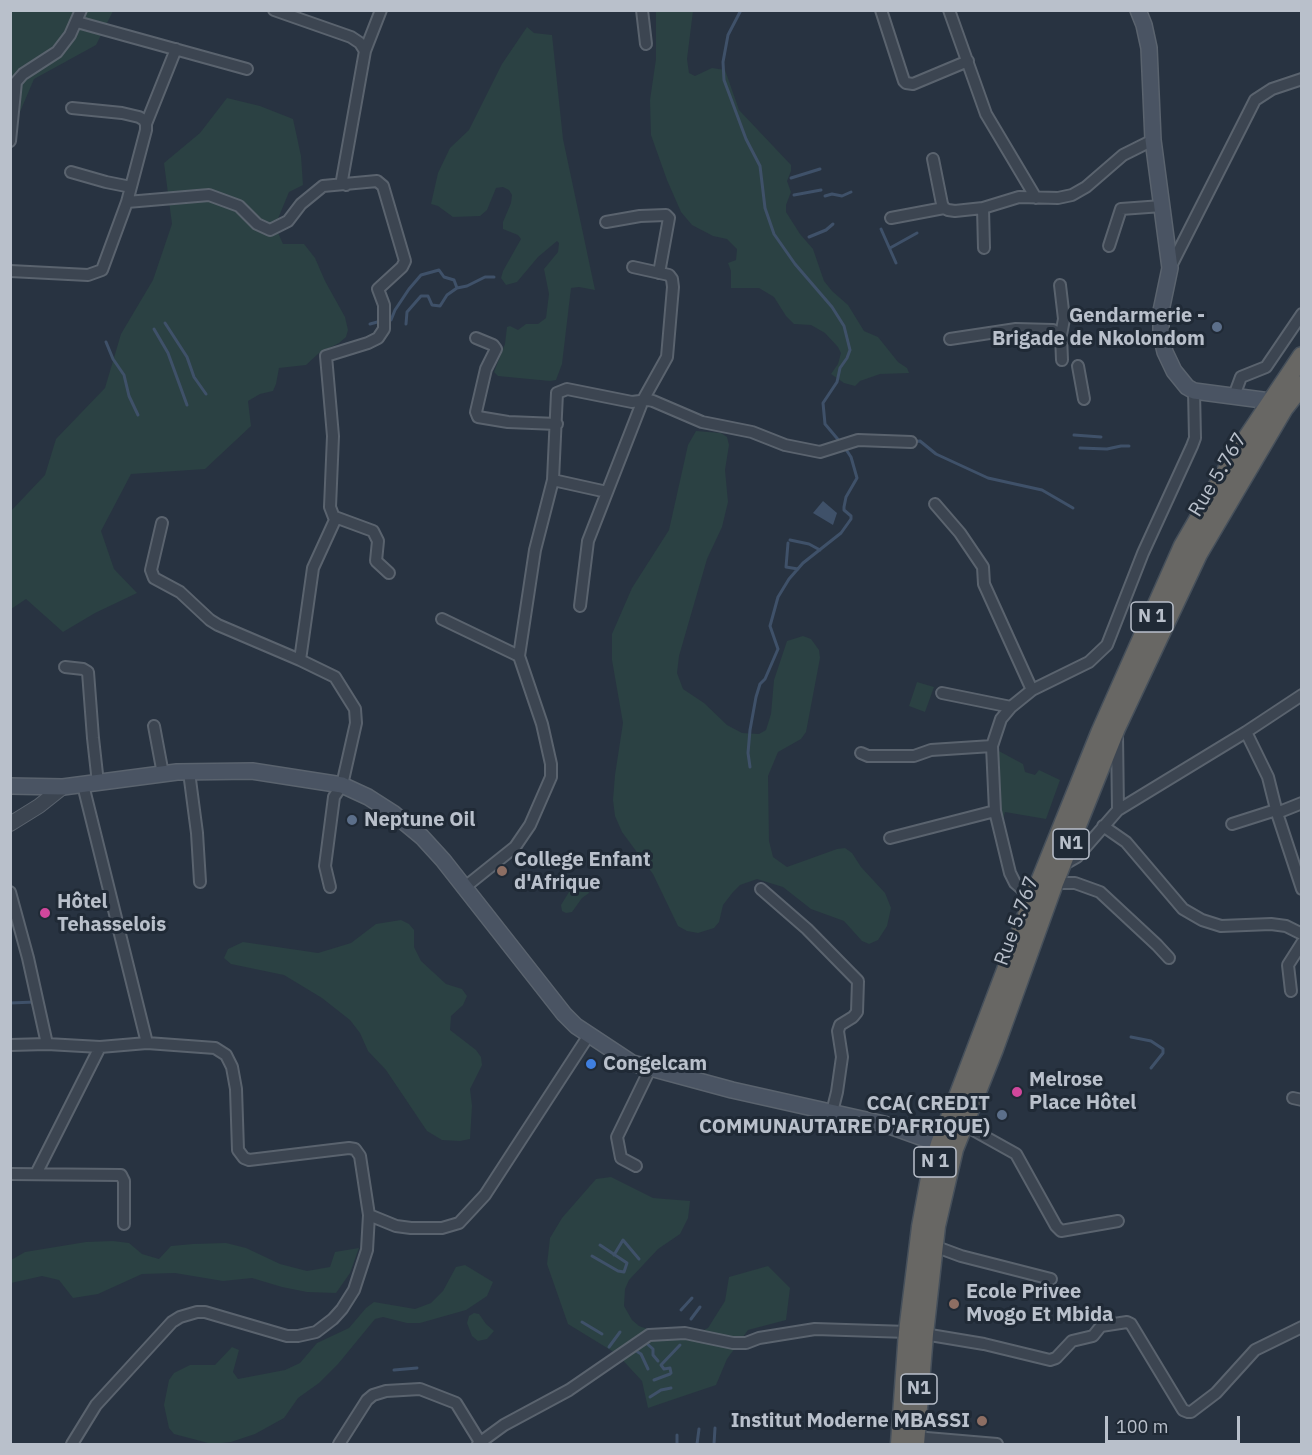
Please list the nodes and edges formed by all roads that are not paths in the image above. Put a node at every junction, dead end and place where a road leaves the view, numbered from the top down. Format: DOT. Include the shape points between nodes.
graph roads {
  1 [pos="81,10"];
  2 [pos="274,10"];
  3 [pos="381,10"];
  4 [pos="642,10"];
  5 [pos="881,10"];
  6 [pos="949,10"];
  7 [pos="1138,10"];
  8 [pos="77,22"];
  9 [pos="646,44"];
  10 [pos="176,49"];
  11 [pos="365,51"];
  12 [pos="968,61"];
  13 [pos="247,69"];
  14 [pos="1302,79"];
  15 [pos="72,108"];
  16 [pos="146,124"];
  17 [pos="1153,140"];
  18 [pos="10,141"];
  19 [pos="933,159"];
  20 [pos="71,172"];
  21 [pos="346,185"];
  22 [pos="131,187"];
  23 [pos="1036,198"];
  24 [pos="127,202"];
  25 [pos="1162,206"];
  26 [pos="944,208"];
  27 [pos="983,208"];
  28 [pos="891,218"];
  29 [pos="606,222"];
  30 [pos="1109,246"];
  31 [pos="984,248"];
  32 [pos="633,267"];
  33 [pos="1170,268"];
  34 [pos="10,271"];
  35 [pos="659,273"];
  36 [pos="1060,285"];
  37 [pos="1302,314"];
  38 [pos="1061,334"];
  39 [pos="477,338"];
  40 [pos="950,339"];
  41 [pos="1302,356"];
  42 [pos="1062,360"];
  43 [pos="1078,366"];
  44 [pos="1302,385"];
  45 [pos="1194,391"];
  46 [pos="1234,396"];
  47 [pos="1084,399"];
  48 [pos="644,400"];
  49 [pos="1277,405"];
  50 [pos="556,424"];
  51 [pos="911,442"];
  52 [pos="553,480"];
  53 [pos="607,492"];
  54 [pos="935,504"];
  55 [pos="335,517"];
  56 [pos="162,523"];
  57 [pos="389,573"];
  58 [pos="580,606"];
  59 [pos="442,619"];
  60 [pos="519,656"];
  61 [pos="300,660"];
  62 [pos="65,667"];
  63 [pos="1032,690"];
  64 [pos="942,693"];
  65 [pos="1302,695"];
  66 [pos="1011,707"];
  67 [pos="154,726"];
  68 [pos="1116,728"];
  69 [pos="1246,732"];
  70 [pos="992,746"];
  71 [pos="861,753"];
  72 [pos="189,772"];
  73 [pos="163,774"];
  74 [pos="91,784"];
  75 [pos="342,785"];
  76 [pos="10,786"];
  77 [pos="63,787"];
  78 [pos="1302,804"];
  79 [pos="1118,810"];
  80 [pos="995,811"];
  81 [pos="1276,812"];
  82 [pos="10,824"];
  83 [pos="1232,824"];
  84 [pos="1103,826"];
  85 [pos="890,838"];
  86 [pos="1063,865"];
  87 [pos="200,882"];
  88 [pos="1054,883"];
  89 [pos="330,887"];
  90 [pos="465,887"];
  91 [pos="1302,888"];
  92 [pos="761,889"];
  93 [pos="10,892"];
  94 [pos="1035,894"];
  95 [pos="1302,934"];
  96 [pos="1302,943"];
  97 [pos="1169,958"];
  98 [pos="1291,991"];
  99 [pos="589,1035"];
  100 [pos="147,1043"];
  101 [pos="47,1044"];
  102 [pos="10,1045"];
  103 [pos="100,1047"];
  104 [pos="650,1069"];
  105 [pos="832,1112"];
  106 [pos="964,1125"];
  107 [pos="947,1146"];
  108 [pos="636,1166"];
  109 [pos="10,1174"];
  110 [pos="36,1174"];
  111 [pos="369,1215"];
  112 [pos="1118,1221"];
  113 [pos="124,1224"];
  114 [pos="934,1246"];
  115 [pos="1051,1279"];
  116 [pos="1302,1327"];
  117 [pos="916,1333"];
  118 [pos="910,1442"];
  119 [pos="479,1443"];
  120 [pos="72,1444"];
  121 [pos="339,1444"];
  122 [pos="997,1444"];
  1 -- 8 [label="street"];
  2 -- 11 [label="street" via="351,37"];
  3 -- 11 [label="street"];
  4 -- 9 [label="street"];
  5 -- 12 [label="street" via="906,83 913,84"];
  6 -- 12 [label="street"];
  7 -- 17 [label="main road" via="1149,48"];
  8 -- 10 [label="street"];
  8 -- 18 [label="street" via="57,52 16,82"];
  10 -- 13 [label="street"];
  10 -- 16 [label="street"];
  11 -- 21 [label="street" via="342,180"];
  12 -- 23 [label="street" via="987,114"];
  14 -- 33 [label="street" via="1254,100"];
  15 -- 16 [label="street" via="122,113 139,117"];
  16 -- 22 [label="street"];
  17 -- 23 [label="street" via="1123,155 1072,195"];
  17 -- 25 [label="main road"];
  19 -- 26 [label="street"];
  20 -- 22 [label="street"];
  21 -- 24 [label="street" via="323,186 288,221 270,230 257,224 239,206 209,195"];
  21 -- 55 [label="street" via="377,181 383,186 405,261 378,289 384,305 384,329 378,338 326,356 333,436 330,507"];
  22 -- 24 [label="street"];
  23 -- 27 [label="street" via="1019,197"];
  24 -- 34 [label="street" via="102,270 88,275"];
  25 -- 30 [label="street" via="1121,209"];
  25 -- 33 [label="main road"];
  26 -- 27 [label="street"];
  26 -- 28 [label="street"];
  27 -- 31 [label="street"];
  29 -- 35 [label="street" via="666,215 669,218"];
  32 -- 35 [label="street"];
  33 -- 45 [label="main road" via="1161,311 1161,335 1174,371"];
  35 -- 48 [label="street" via="669,275 673,284 667,357"];
  36 -- 38 [label="street" via="1064,319"];
  37 -- 46 [label="street" via="1266,367 1241,377"];
  38 -- 40 [label="street" via="1053,330 1016,329"];
  38 -- 42 [label="street"];
  39 -- 50 [label="street" via="496,349 486,369 478,417"];
  41 -- 49 [label="highway, N 1"];
  43 -- 47 [label="street"];
  44 -- 49 [label="highway, Rue 5.767 / N1"];
  45 -- 46 [label="main road"];
  45 -- 63 [label="street" via="1195,438 1107,645 1089,662"];
  46 -- 49 [label="main road"];
  48 -- 50 [label="street" via="632,402 562,390 556,397"];
  48 -- 51 [label="street" via="702,422 820,452 852,441"];
  48 -- 53 [label="street"];
  49 -- 68 [label="highway, Rue 5.767 / N1" via="1198,554"];
  49 -- 94 [label="highway, N 1" via="1235,456 1184,546 1100,733"];
  50 -- 52 [label="street"];
  52 -- 53 [label="street"];
  52 -- 60 [label="street" via="535,550"];
  53 -- 58 [label="street" via="586,547"];
  54 -- 63 [label="street" via="983,567 984,584"];
  55 -- 57 [label="street" via="373,531 378,541 376,561"];
  55 -- 61 [label="street" via="313,568"];
  56 -- 61 [label="street" via="151,570 154,578 180,592 218,625"];
  59 -- 60 [label="street"];
  60 -- 90 [label="street" via="542,724 551,777 530,825 515,847"];
  61 -- 75 [label="street" via="339,681 355,709 357,723"];
  62 -- 74 [label="street" via="88,672 93,738"];
  63 -- 66 [label="street"];
  64 -- 66 [label="street"];
  65 -- 69 [label="street"];
  66 -- 70 [label="street" via="1001,719"];
  67 -- 73 [label="street"];
  68 -- 79 [label="street"];
  68 -- 86 [label="highway, Rue 5.767 / N1"];
  69 -- 79 [label="street"];
  69 -- 81 [label="street" via="1268,777"];
  70 -- 71 [label="street" via="931,750 914,756"];
  70 -- 80 [label="street"];
  72 -- 73 [label="main road"];
  72 -- 75 [label="main road" via="252,771"];
  72 -- 87 [label="street"];
  73 -- 74 [label="main road"];
  74 -- 77 [label="main road"];
  74 -- 100 [label="street"];
  75 -- 89 [label="street" via="334,797 326,857"];
  75 -- 90 [label="main road" via="393,813 422,837"];
  76 -- 77 [label="main road"];
  77 -- 82 [label="street"];
  78 -- 81 [label="street"];
  79 -- 84 [label="street"];
  80 -- 85 [label="street"];
  80 -- 94 [label="street" via="1010,873 1023,890"];
  81 -- 83 [label="street"];
  81 -- 91 [label="street"];
  84 -- 86 [label="street" via="1077,857"];
  84 -- 95 [label="street" via="1126,842 1183,909 1202,920 1221,926 1286,926"];
  86 -- 88 [label="highway, Rue 5.767 / N1"];
  88 -- 97 [label="street" via="1075,883 1100,892"];
  88 -- 106 [label="highway, Rue 5.767 / N1"];
  90 -- 99 [label="main road" via="564,1014"];
  92 -- 105 [label="street" via="858,981 857,1012 838,1031 842,1057"];
  93 -- 101 [label="street"];
  94 -- 107 [label="highway, N 1"];
  96 -- 98 [label="street" via="1288,965"];
  99 -- 104 [label="main road" via="632,1064"];
  99 -- 111 [label="street" via="485,1196 459,1223 442,1228 411,1228"];
  100 -- 103 [label="street"];
  100 -- 111 [label="street" via="215,1048 226,1055 236,1089 238,1150 244,1158 355,1149 360,1156"];
  101 -- 102 [label="street"];
  101 -- 103 [label="street"];
  103 -- 110 [label="street"];
  104 -- 105 [label="main road"];
  104 -- 108 [label="street" via="616,1137 621,1158"];
  105 -- 107 [label="main road" via="884,1124"];
  106 -- 107 [label="highway, Rue 5.767 / N1"];
  106 -- 112 [label="street" via="1016,1154 1061,1231"];
  107 -- 114 [label="highway, Rue 5.767 / N1"];
  107 -- 117 [label="highway, N 1" via="930,1178 921,1227"];
  109 -- 110 [label="street"];
  110 -- 113 [label="street" via="121,1174"];
  111 -- 120 [label="street" via="367,1250 357,1281 342,1309 324,1326 307,1335 287,1336 206,1312 180,1317 96,1405"];
  114 -- 115 [label="street"];
  114 -- 117 [label="highway, Rue 5.767 / N1"];
  116 -- 117 [label="street" via="1256,1350 1216,1394 1191,1412 1183,1410 1127,1322 1101,1326 1093,1336 1072,1341 1056,1358 1050,1359"];
  117 -- 118 [label="highway, Rue 5.767 / N1"];
  117 -- 119 [label="street" via="815,1329 746,1343 685,1333 649,1335 569,1390"];
  118 -- 122 [label="street"];
  119 -- 121 [label="street" via="456,1403 420,1389 373,1395"];
}
